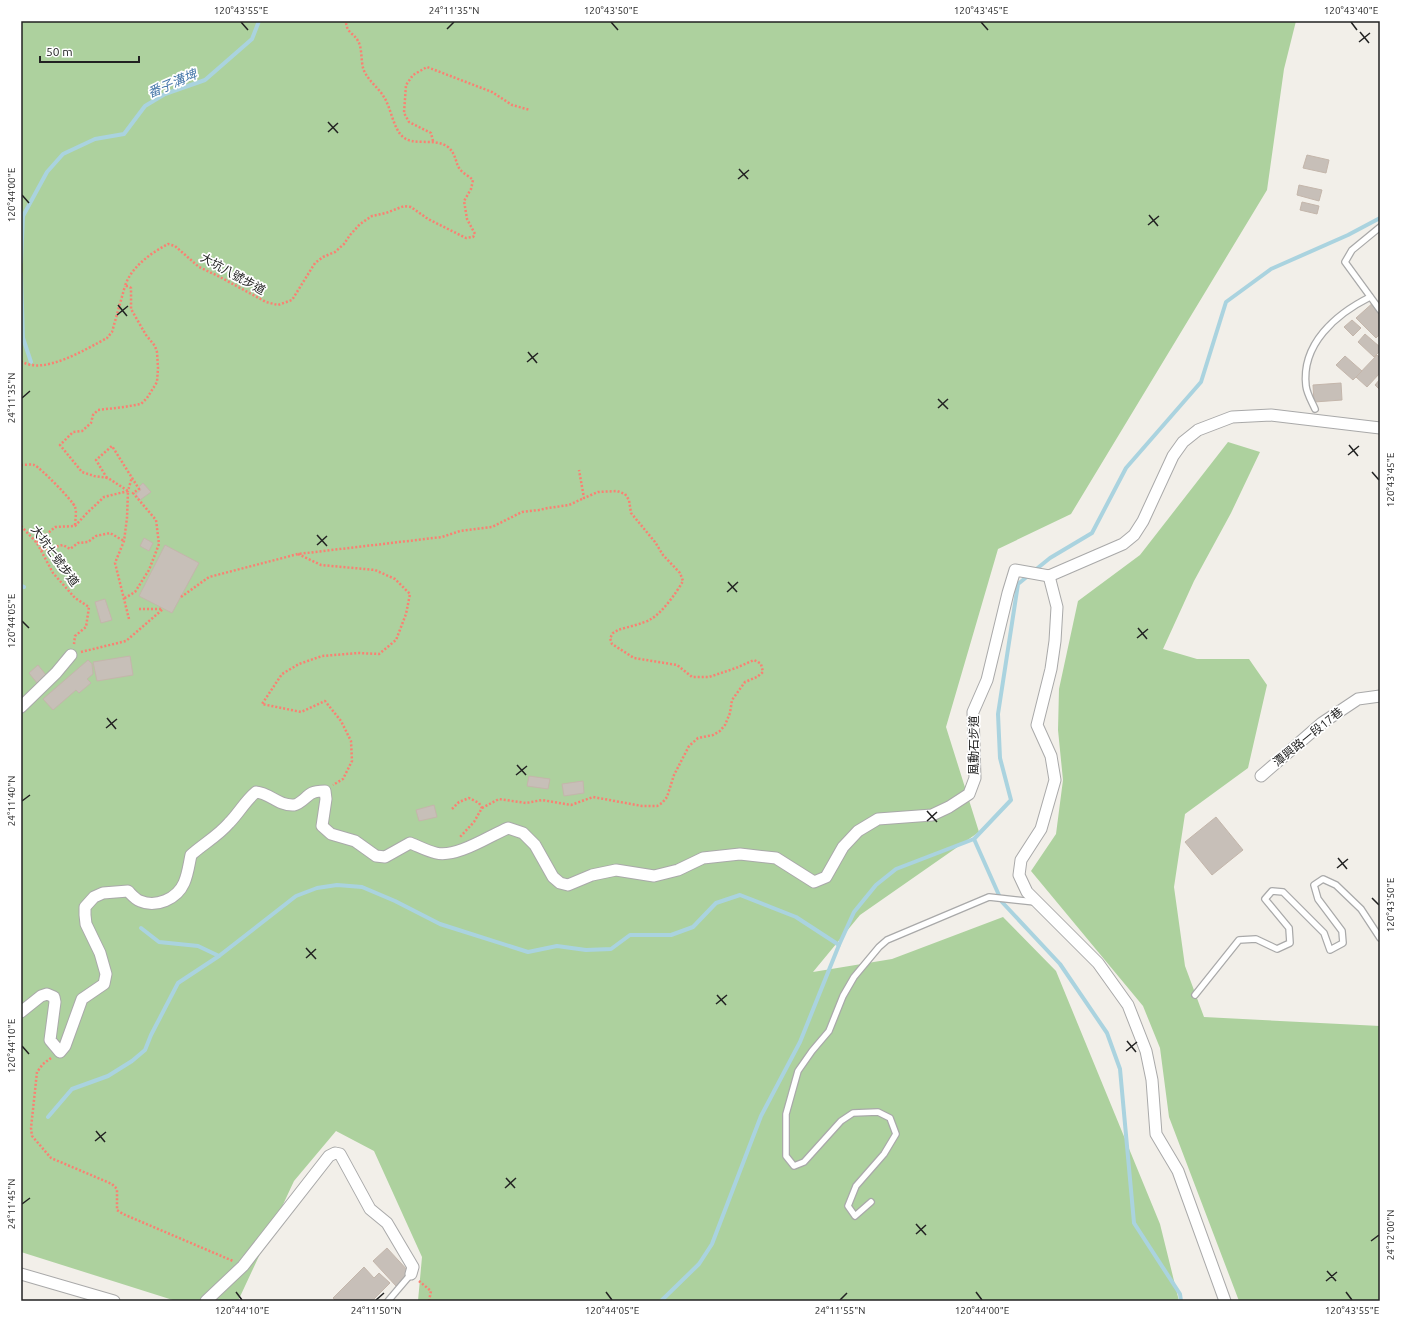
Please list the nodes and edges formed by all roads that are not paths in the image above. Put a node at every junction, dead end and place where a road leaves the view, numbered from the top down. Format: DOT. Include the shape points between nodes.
graph roads {
  1 [pos="1380,227"];
  2 [pos="1370,297"];
  3 [pos="1380,310"];
  4 [pos="1314,410"];
  5 [pos="1380,428"];
  6 [pos="1049,576"];
  7 [pos="71,655"];
  8 [pos="1380,696"];
  9 [pos="21,707"];
  10 [pos="1261,776"];
  11 [pos="1038,903"];
  12 [pos="1380,938"];
  13 [pos="1196,995"];
  14 [pos="21,1012"];
  15 [pos="871,1202"];
  16 [pos="21,1274"];
  17 [pos="411,1274"];
  18 [pos="114,1301"];
  19 [pos="206,1301"];
  20 [pos="388,1301"];
  21 [pos="1225,1301"];
  1 -- 2 [label="lane" via="1352,250 1345,262"];
  2 -- 3 [label="lane"];
  2 -- 4 [label="lane" via="1337,317 1320,337 1306,362 1306,387"];
  5 -- 6 [label="street" via="1270,415 1232,417 1198,430 1183,442 1173,456 1134,535 1123,544"];
  6 -- 11 [label="street" via="1057,607 1055,641 1037,725 1051,756 1055,780 1041,829 1021,860 1019,875 1027,892"];
  6 -- 14 [label="street, 風動石步道" via="1015,570 987,680 973,712 975,778 969,794 932,815 878,819 858,831 843,847 826,877 814,882 776,858 740,854 703,858 678,870 654,876 616,870 592,874 568,885 553,877 536,845 523,833 508,828 471,848 436,853 410,842 385,857 376,856 355,841 331,834 322,826 325,791 313,792 296,805 286,805 264,793 256,792 230,823 191,855 184,883 176,895 167,900 148,904 138,901 128,891 103,893 94,896 85,907 86,924 100,953 106,974 104,984 82,999 65,1046 60,1052 50,1040 54,997 47,994 41,996"];
  7 -- 9 [label="street"];
  8 -- 10 [label="street, 潭興路一段17巷" via="1358,699 1322,723"];
  11 -- 15 [label="lane" via="989,897 887,940 854,977 829,1031 798,1071 786,1114 786,1156 794,1166 804,1162 841,1121 852,1113 878,1112 890,1118 896,1134 884,1154 856,1186 848,1206 855,1216"];
  11 -- 21 [label="street" via="1098,963 1128,1005 1148,1058 1156,1134 1178,1171"];
  12 -- 13 [label="lane" via="1361,909 1336,885 1323,880 1314,885 1318,899 1342,930 1343,943 1330,950 1324,933 1314,922 1283,892 1272,891 1265,899 1289,928 1290,943 1277,949 1256,939 1239,940"];
  16 -- 18 [label="street"];
  17 -- 19 [label="street" via="413,1267 387,1223 370,1209 340,1154 335,1153 329,1156 243,1266"];
  17 -- 20 [label="lane"];
}
